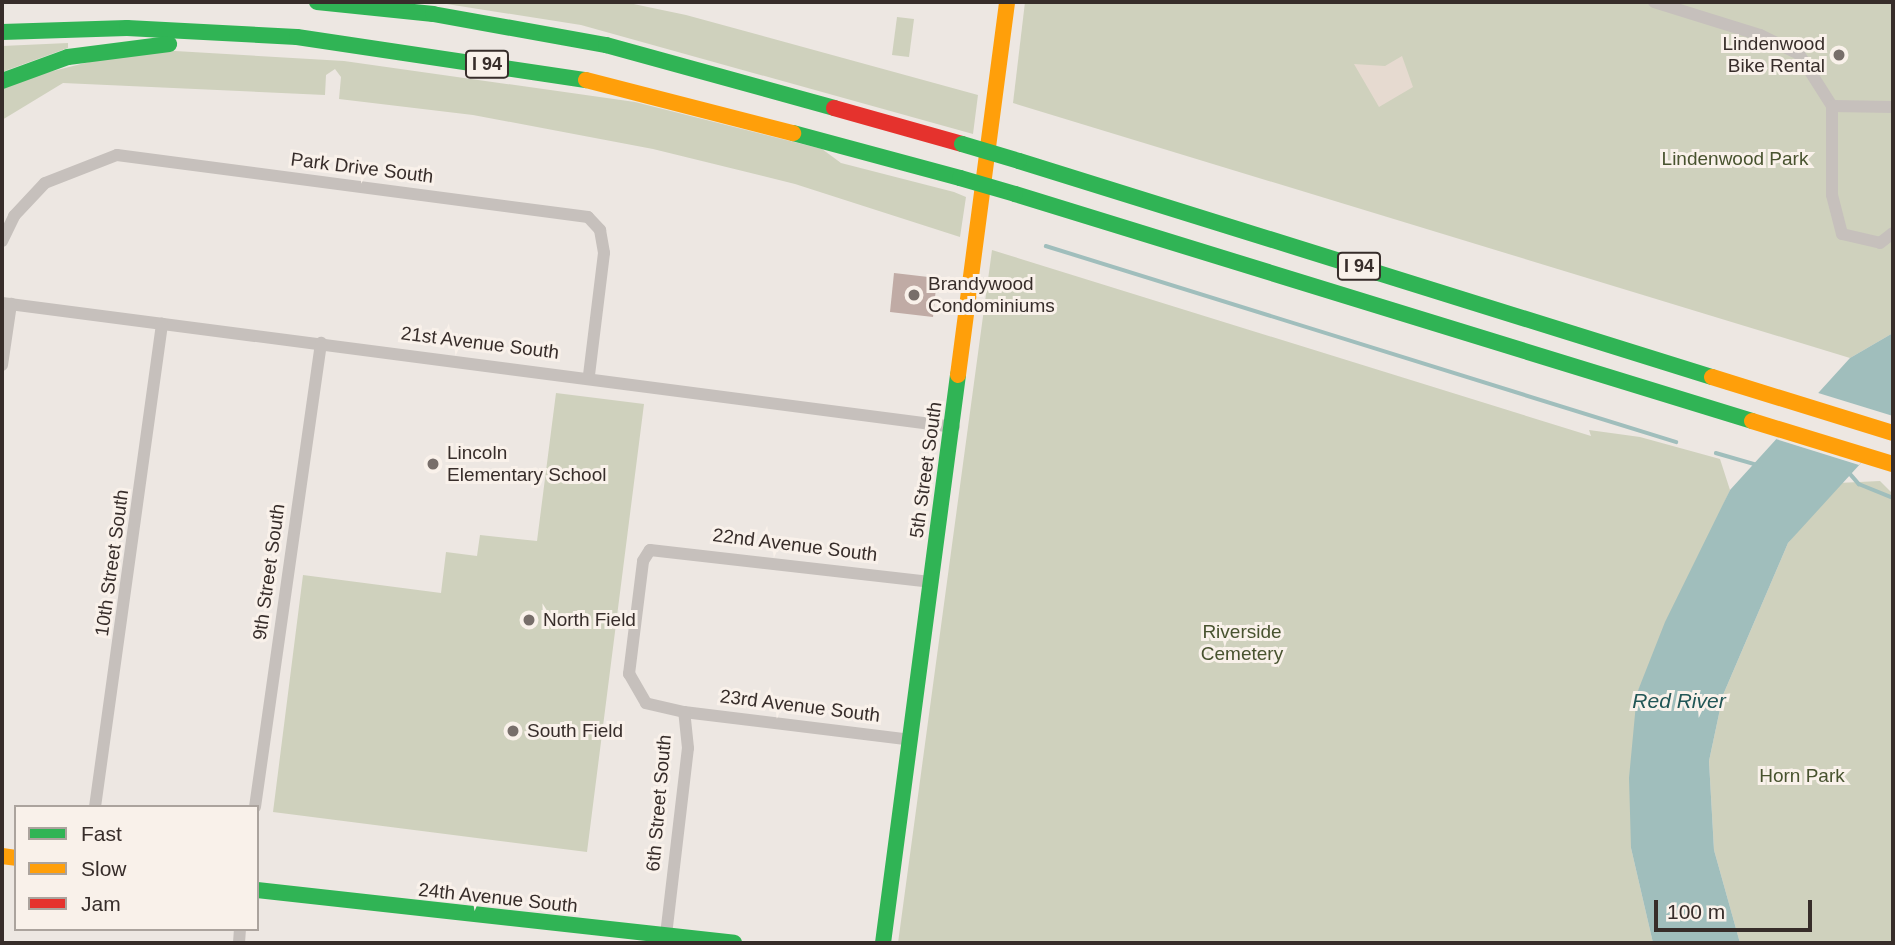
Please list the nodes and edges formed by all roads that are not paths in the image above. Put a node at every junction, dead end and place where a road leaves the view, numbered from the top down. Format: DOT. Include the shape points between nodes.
graph roads {
  1 [pos="317,2"];
  2 [pos="1007,2"];
  3 [pos="1654,2"];
  4 [pos="2,32"];
  5 [pos="346,44"];
  6 [pos="2,81"];
  7 [pos="1832,106"];
  8 [pos="1893,107"];
  9 [pos="1893,233"];
  10 [pos="2,241"];
  11 [pos="6,303"];
  12 [pos="162,324"];
  13 [pos="321,343"];
  14 [pos="2,365"];
  15 [pos="589,376"];
  16 [pos="954,428"];
  17 [pos="1893,433"];
  18 [pos="1893,464"];
  19 [pos="654,550"];
  20 [pos="932,582"];
  21 [pos="684,712"];
  22 [pos="911,740"];
  23 [pos="95,805"];
  24 [pos="255,805"];
  25 [pos="259,890"];
  26 [pos="666,935"];
  27 [pos="734,943"];
  28 [pos="883,943"];
  1 -- 17 [label="main road, I 94, bridge" via="433,13 606,45 962,144"];
  2 -- 16 [label="main road, 5th Street South"];
  3 -- 7 [label="street" via="1759,35 1799,54"];
  4 -- 5 [label="main road, I 94" via="127,28"];
  5 -- 6 [label="main road" via="143,43 68,57"];
  5 -- 18 [label="main road, I 94, bridge" via="606,83 960,178"];
  7 -- 8 [label="street"];
  7 -- 9 [label="street" via="1836,217 1842,234 1880,243"];
  10 -- 15 [label="street, Park Drive South" via="14,216 45,183 117,156 588,217 600,230 604,253"];
  11 -- 12 [label="street, 21st Avenue South"];
  11 -- 14 [label="street"];
  12 -- 13 [label="street, 21st Avenue South"];
  12 -- 23 [label="street, 10th Street South"];
  13 -- 15 [label="street, 21st Avenue South"];
  13 -- 24 [label="street, 9th Street South"];
  15 -- 16 [label="street, 21st Avenue South"];
  16 -- 20 [label="main road, 5th Street South"];
  19 -- 20 [label="street, 22nd Avenue South"];
  19 -- 21 [label="street, 6th Street South" via="643,561 629,674 646,703"];
  20 -- 22 [label="main road, 5th Street South"];
  21 -- 22 [label="street, 23rd Avenue South"];
  21 -- 26 [label="street, 6th Street South" via="688,748"];
  22 -- 28 [label="main road, 5th Street South"];
  25 -- 26 [label="main road, 24th Avenue South"];
  26 -- 27 [label="main road, 24th Avenue South"];
}
